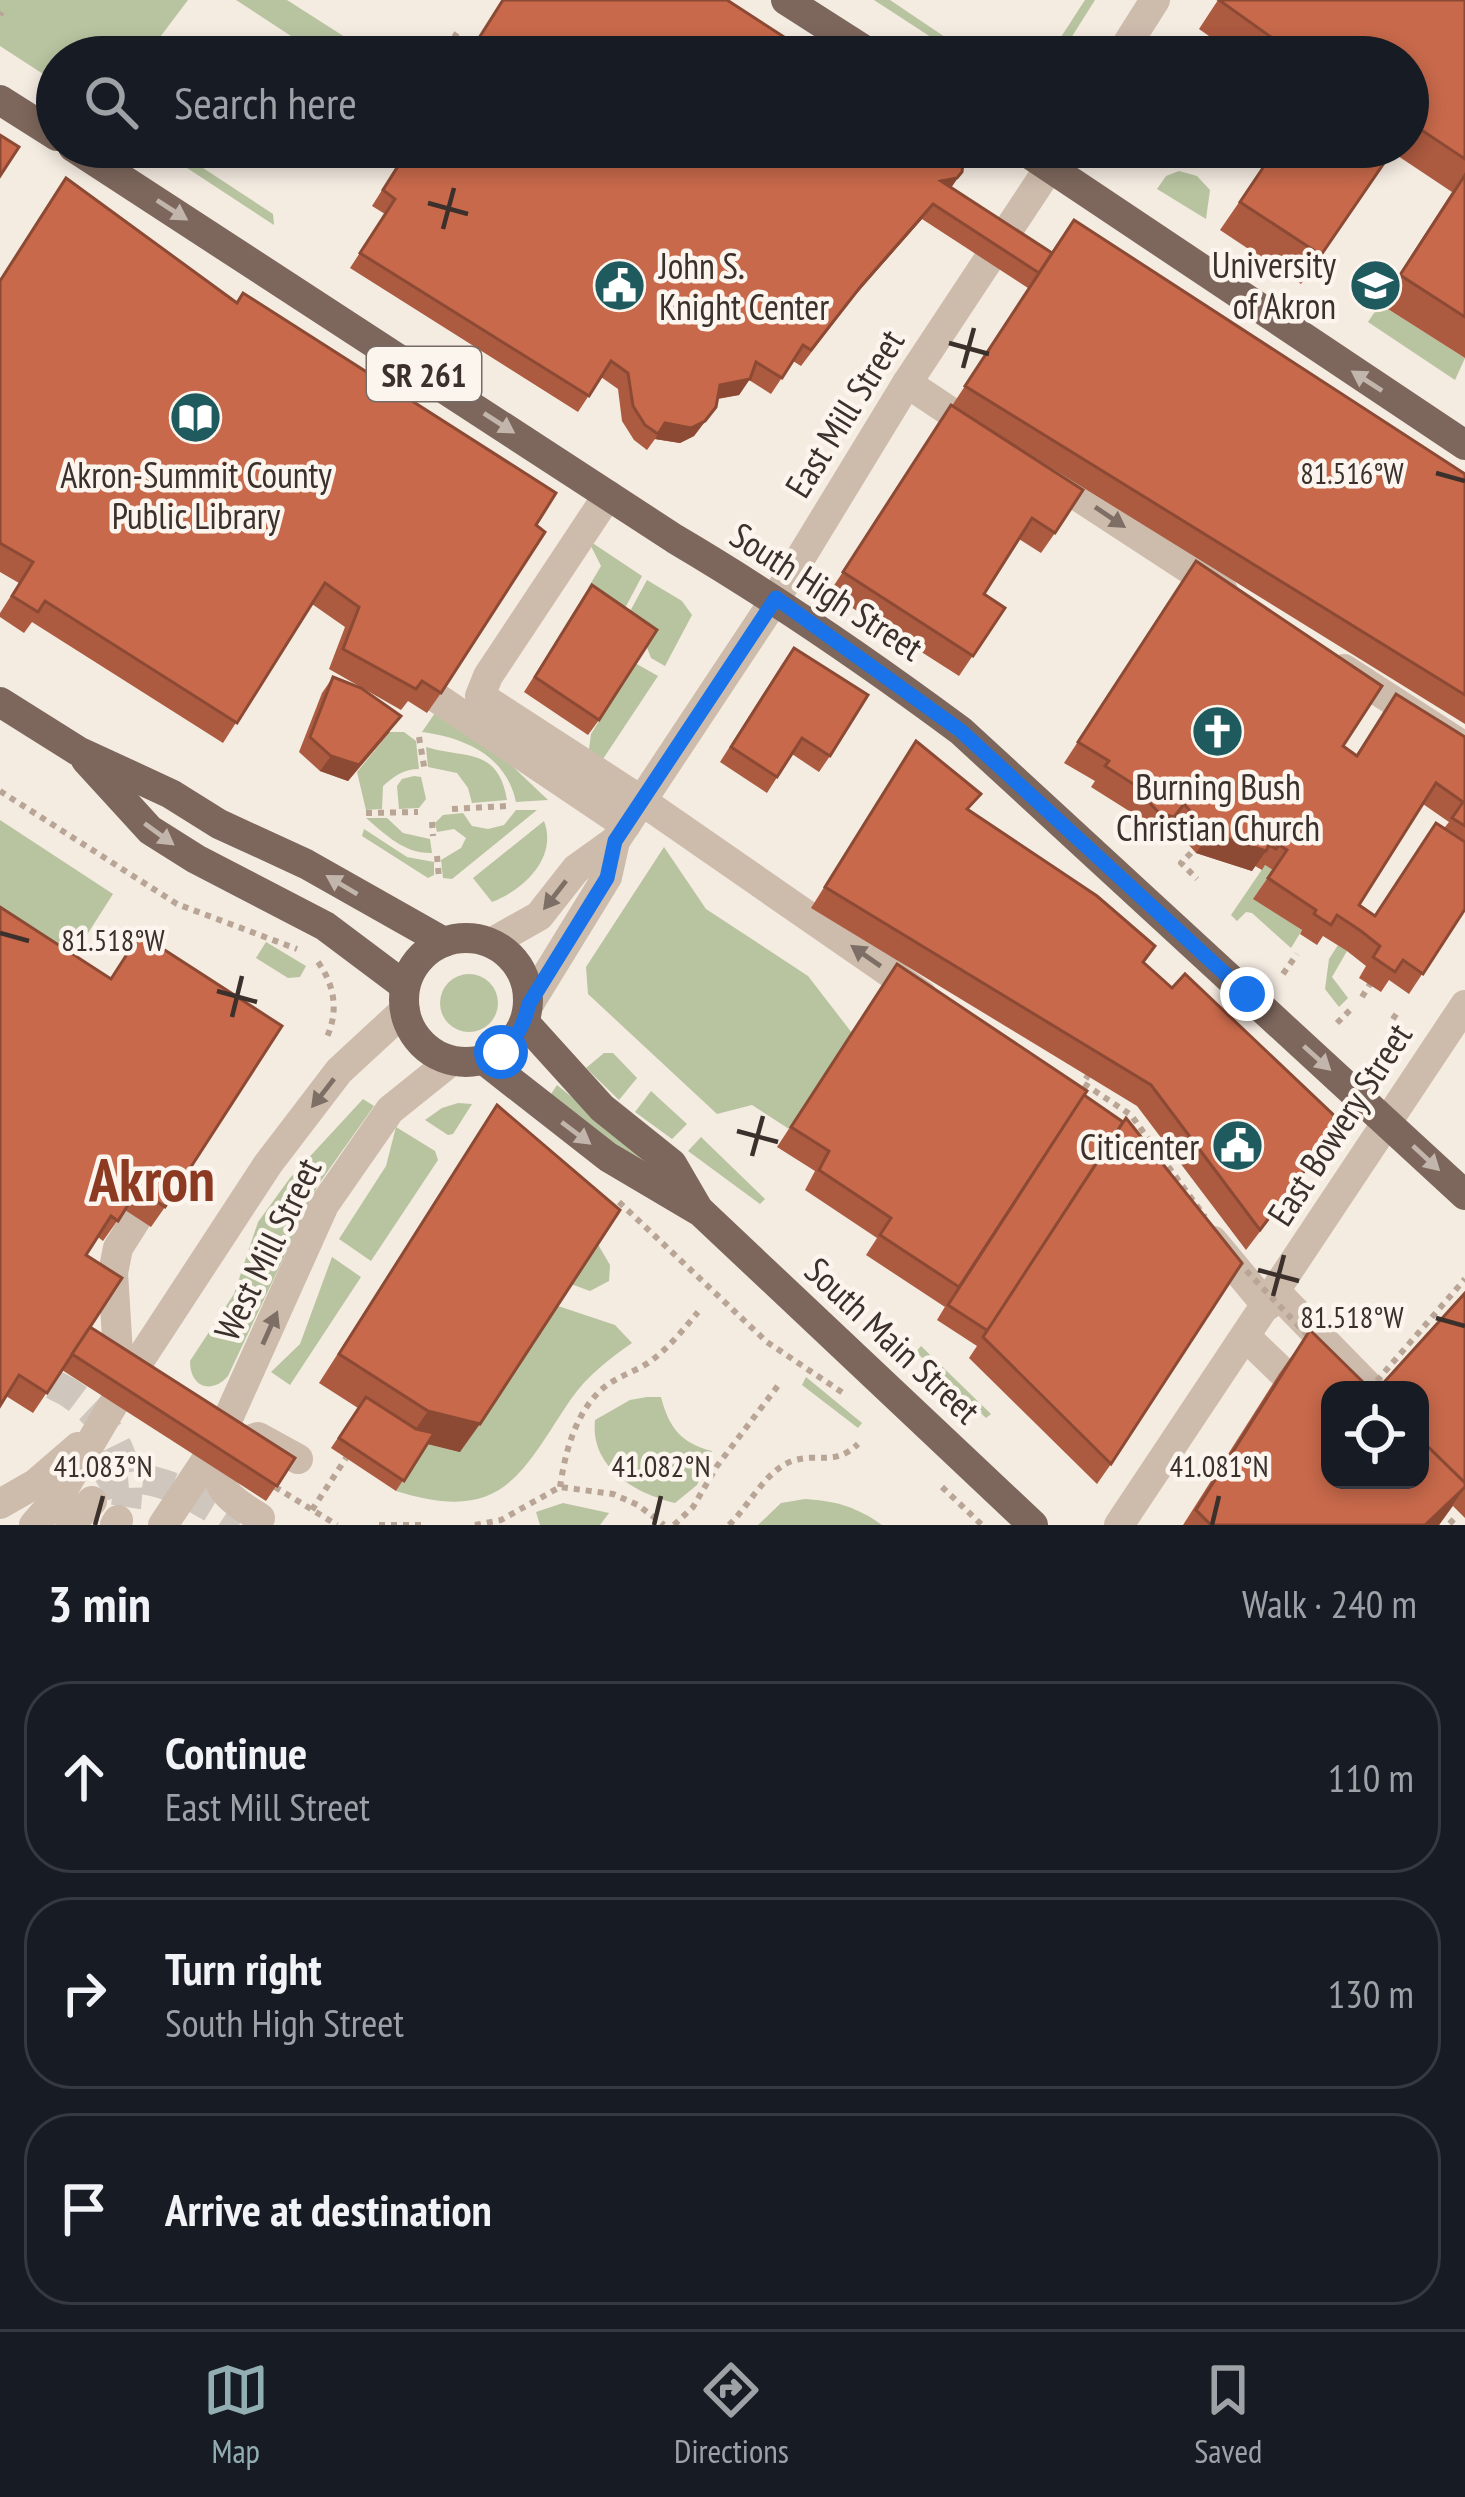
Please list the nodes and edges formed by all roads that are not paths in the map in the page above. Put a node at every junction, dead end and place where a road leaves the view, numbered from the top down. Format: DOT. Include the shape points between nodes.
graph roads {
  1 [pos="786,0"];
  2 [pos="1155,0"];
  3 [pos="842,36"];
  4 [pos="1132,36"];
  5 [pos="0,100"];
  6 [pos="36,123"];
  7 [pos="106,168"];
  8 [pos="1049,168"];
  9 [pos="1071,168"];
  10 [pos="907,383"];
  11 [pos="1465,445"];
  12 [pos="608,495"];
  13 [pos="776,598"];
  14 [pos="1250,609"];
  15 [pos="1328,659"];
  16 [pos="437,698"];
  17 [pos="0,703"];
  18 [pos="1465,747"];
  19 [pos="78,751"];
  20 [pos="627,822"];
  21 [pos="444,942"];
  22 [pos="491,943"];
  23 [pos="405,998"];
  24 [pos="1465,1005"];
  25 [pos="527,1013"];
  26 [pos="952,1016"];
  27 [pos="484,1060"];
  28 [pos="451,1061"];
  29 [pos="1386,1122"];
  30 [pos="1465,1195"];
  31 [pos="700,1212"];
  32 [pos="1201,1220"];
  33 [pos="123,1230"];
  34 [pos="1272,1299"];
  35 [pos="1246,1337"];
  36 [pos="1361,1381"];
  37 [pos="122,1390"];
  38 [pos="1321,1409"];
  39 [pos="221,1434"];
  40 [pos="92,1435"];
  41 [pos="298,1459"];
  42 [pos="205,1462"];
  43 [pos="0,1504"];
  44 [pos="260,1518"];
  45 [pos="34,1525"];
  46 [pos="163,1525"];
  47 [pos="1033,1525"];
  48 [pos="1119,1525"];
  1 -- 3 [label="main road"];
  2 -- 4 [label="street"];
  5 -- 6 [label="main road"];
  7 -- 12 [label="main road, South High Street / SR 261, one-way"];
  8 -- 10 [label="street, East Mill Street"];
  11 -- 9 [label="main road, one-way" via="1151,238"];
  10 -- 13 [label="street, East Mill Street"];
  10 -- 14 [label="street, one-way"];
  12 -- 13 [label="main road, South High Street / SR 261"];
  12 -- 20 [label="street" via="481,696"];
  13 -- 20 [label="street, East Mill Street"];
  13 -- 29 [label="main road, South High Street / SR 261, one-way" via="961,731"];
  15 -- 18 [label="street"];
  16 -- 20 [label="street"];
  17 -- 19 [label="main road"];
  21 -- 19 [label="main road, one-way"];
  19 -- 23 [label="main road, one-way" via="150,830 325,926"];
  20 -- 22 [label="street, East Mill Street, one-way" via="539,916"];
  20 -- 25 [label="street, East Mill Street" via="607,878"];
  26 -- 20 [label="street, one-way"];
  21 -- 22 [label="main road"];
  21 -- 23 [label="main road" via="426,952"];
  22 -- 25 [label="main road" via="520,967"];
  23 -- 28 [label="main road" via="420,1042"];
  23 -- 37 [label="street, West Mill Street, one-way" via="268,1164"];
  24 -- 29 [label="street, East Bowery Street"];
  25 -- 27 [label="main road" via="515,1040"];
  25 -- 31 [label="main road, South Main Street" via="602,1108 672,1164"];
  27 -- 28 [label="main road"];
  27 -- 31 [label="main road, South Main Street, one-way" via="608,1157"];
  39 -- 28 [label="street, West Mill Street, one-way" via="324,1205 390,1110"];
  29 -- 30 [label="main road, South High Street / SR 261, one-way"];
  29 -- 34 [label="street, East Bowery Street"];
  31 -- 47 [label="main road, South Main Street"];
  32 -- 34 [label="street"];
  33 -- 37 [label="street" via="113,1274"];
  34 -- 35 [label="street, East Bowery Street"];
  34 -- 36 [label="street"];
  35 -- 38 [label="street"];
  35 -- 48 [label="street, East Bowery Street"];
  37 -- 40 [label="street, West Mill Street"];
  40 -- 43 [label="street"];
  40 -- 45 [label="street, West Mill Street"];
  41 -- 44 [label="street" via="258,1437 212,1452 223,1492"];
  42 -- 46 [label="street"];
}
